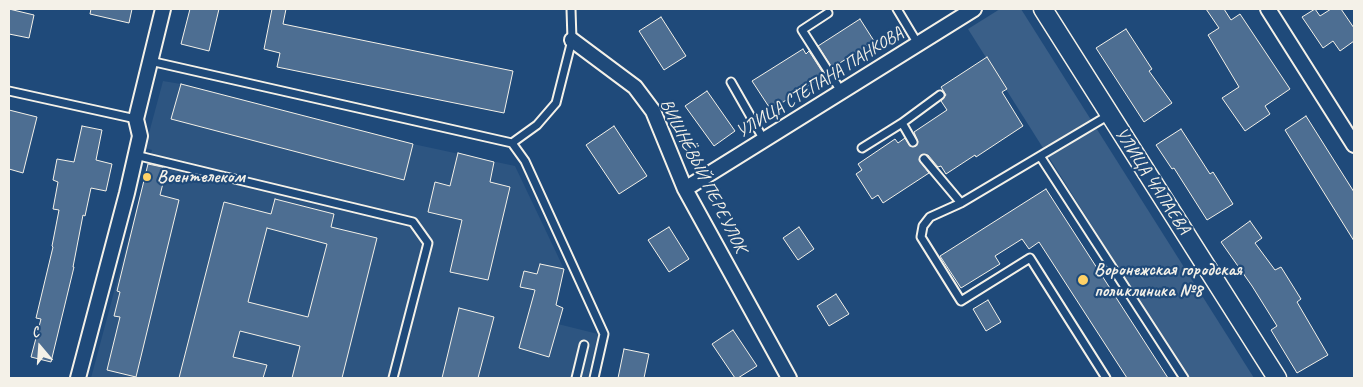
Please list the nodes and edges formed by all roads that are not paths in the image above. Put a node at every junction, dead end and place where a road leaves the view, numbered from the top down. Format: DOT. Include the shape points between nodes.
graph roads {
  1 [pos="163,9"];
  2 [pos="572,9"];
  3 [pos="896,9"];
  4 [pos="974,9"];
  5 [pos="1043,9"];
  6 [pos="1268,9"];
  7 [pos="828,13"];
  8 [pos="572,40"];
  9 [pos="918,44"];
  10 [pos="150,61"];
  11 [pos="731,82"];
  12 [pos="9,91"];
  13 [pos="841,91"];
  14 [pos="940,95"];
  15 [pos="1109,115"];
  16 [pos="136,119"];
  17 [pos="902,123"];
  18 [pos="764,141"];
  19 [pos="914,142"];
  20 [pos="512,143"];
  21 [pos="1354,144"];
  22 [pos="862,148"];
  23 [pos="135,155"];
  24 [pos="1040,156"];
  25 [pos="924,159"];
  26 [pos="685,189"];
  27 [pos="961,203"];
  28 [pos="584,346"];
  29 [pos="78,378"];
  30 [pos="393,378"];
  31 [pos="576,378"];
  32 [pos="594,378"];
  33 [pos="789,378"];
  34 [pos="1106,378"];
  35 [pos="1184,378"];
  36 [pos="1277,378"];
  1 -- 10 [label="street"];
  2 -- 8 [label="lane"];
  3 -- 9 [label="lane"];
  4 -- 9 [label="street, УЛИЦА СТЕПАНА ПАНКОВА"];
  5 -- 15 [label="street, УЛИЦА ЧАПАЕВА"];
  6 -- 21 [label="street"];
  7 -- 13 [label="lane" via="802,30"];
  8 -- 20 [label="lane" via="556,103 537,125"];
  8 -- 26 [label="street, ВИШНЁВЫЙ ПЕРЕУЛОК" via="635,87 653,111"];
  9 -- 13 [label="street, УЛИЦА СТЕПАНА ПАНКОВА"];
  10 -- 16 [label="street"];
  10 -- 20 [label="lane"];
  11 -- 18 [label="lane"];
  12 -- 16 [label="lane"];
  13 -- 18 [label="street, УЛИЦА СТЕПАНА ПАНКОВА"];
  14 -- 17 [label="lane"];
  15 -- 24 [label="lane"];
  15 -- 36 [label="street, УЛИЦА ЧАПАЕВА"];
  16 -- 23 [label="street" via="140,136"];
  17 -- 19 [label="lane"];
  17 -- 22 [label="lane"];
  18 -- 26 [label="street, УЛИЦА СТЕПАНА ПАНКОВА"];
  20 -- 32 [label="lane" via="525,161 604,334"];
  23 -- 29 [label="street"];
  23 -- 30 [label="lane" via="413,222 428,243"];
  24 -- 27 [label="lane"];
  24 -- 35 [label="lane"];
  25 -- 27 [label="lane"];
  26 -- 33 [label="street, ВИШНЁВЫЙ ПЕРЕУЛОК"];
  27 -- 34 [label="lane" via="930,216 920,237 961,301 1030,258"];
  28 -- 31 [label="lane"];
}
